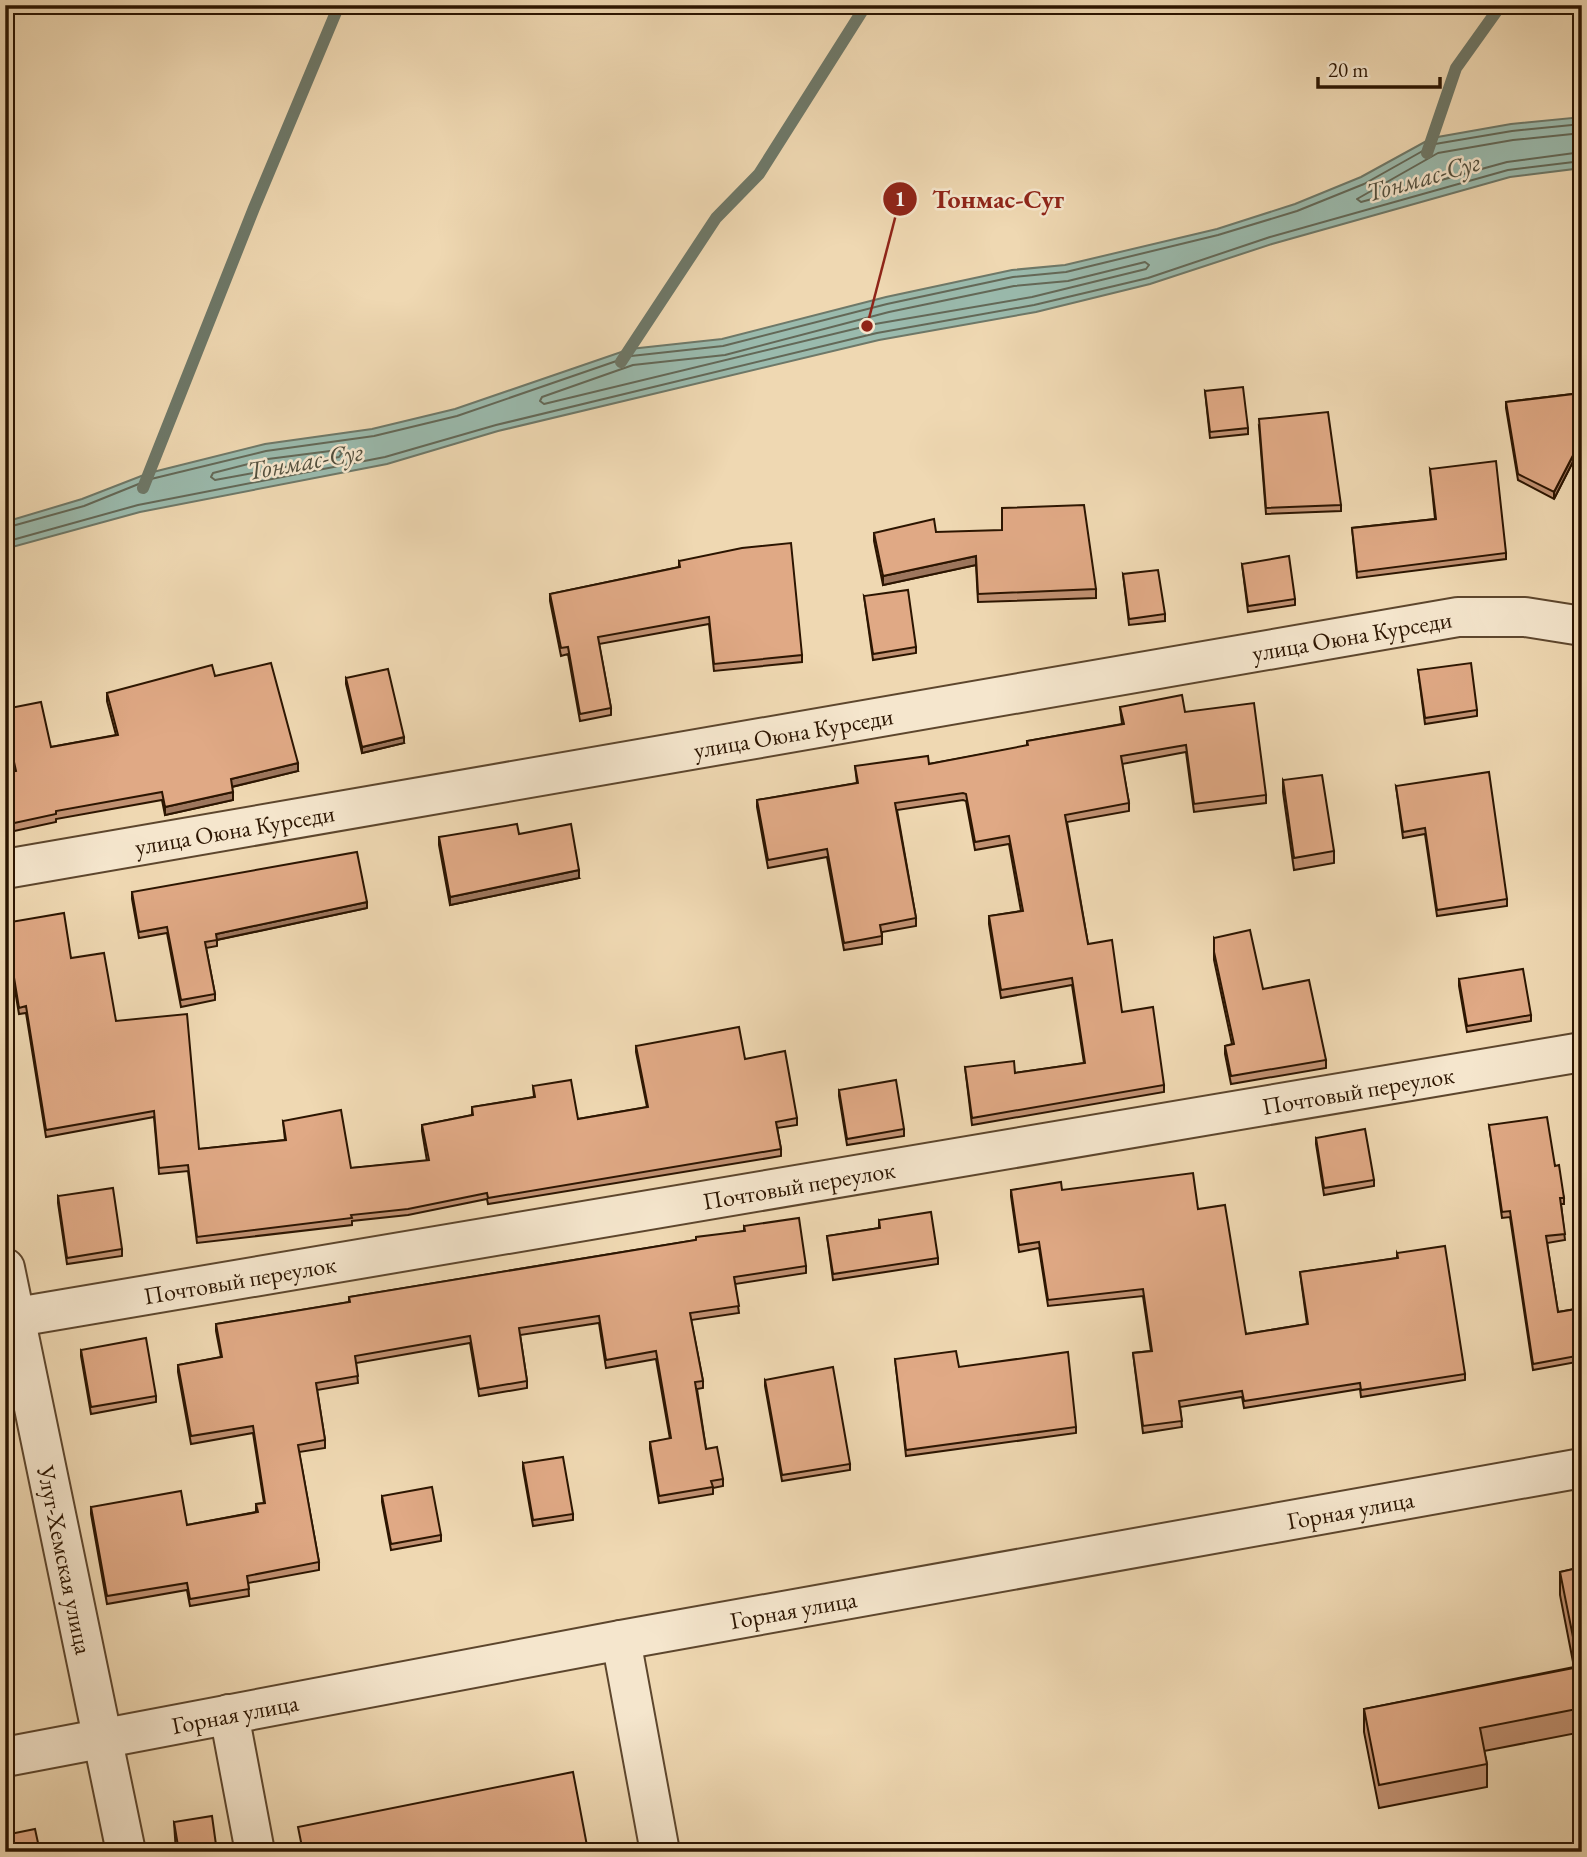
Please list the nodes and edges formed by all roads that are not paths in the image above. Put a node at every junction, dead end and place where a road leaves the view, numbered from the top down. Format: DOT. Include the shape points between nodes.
graph roads {
  1 [pos="1582,626"];
  2 [pos="5,869"];
  3 [pos="1582,1052"];
  4 [pos="5,1268"];
  5 [pos="15,1340"];
  6 [pos="1582,1468"];
  7 [pos="621,1640"];
  8 [pos="229,1714"];
  9 [pos="101,1739"];
  10 [pos="5,1757"];
  11 [pos="127,1852"];
  12 [pos="256,1852"];
  13 [pos="660,1852"];
  1 -- 2 [label="street, улица Оюна Курседи" via="1525,617 1458,617"];
  3 -- 5 [label="street, Почтовый переулок"];
  4 -- 5 [label="street, Улуг-Хемская улица"];
  5 -- 9 [label="street, Улуг-Хемская улица"];
  6 -- 7 [label="street, Горная улица"];
  7 -- 8 [label="street, Горная улица"];
  7 -- 13 [label="street"];
  8 -- 9 [label="street, Горная улица"];
  8 -- 12 [label="street"];
  9 -- 10 [label="street, Горная улица"];
  9 -- 11 [label="street, Улуг-Хемская улица"];
}
